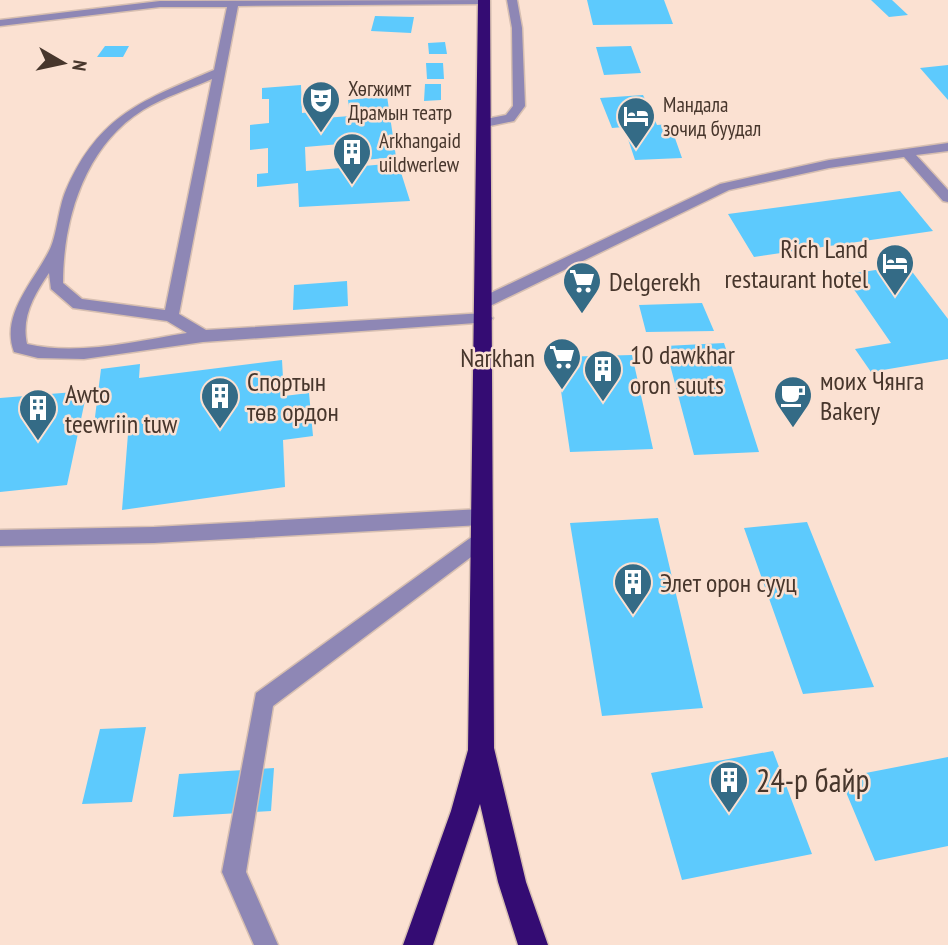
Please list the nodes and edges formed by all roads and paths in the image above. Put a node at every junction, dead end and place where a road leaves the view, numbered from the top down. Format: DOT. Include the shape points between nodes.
graph roads {
  1 [pos="512,0"];
  2 [pos="432,1"];
  3 [pos="484,1"];
  4 [pos="173,2"];
  5 [pos="233,3"];
  6 [pos="0,23"];
  7 [pos="219,72"];
  8 [pos="485,123"];
  9 [pos="948,147"];
  10 [pos="906,152"];
  11 [pos="948,198"];
  12 [pos="55,253"];
  13 [pos="485,310"];
  14 [pos="171,316"];
  15 [pos="203,336"];
  16 [pos="481,517"];
  17 [pos="0,538"];
  18 [pos="480,539"];
  19 [pos="481,748"];
  20 [pos="266,945"];
  21 [pos="418,945"];
  22 [pos="533,945"];
  1 -- 8 [label="street" via="519,106 510,118"];
  2 -- 3 [label="street"];
  2 -- 5 [label="street"];
  3 -- 8 [label="highway"];
  4 -- 5 [label="street"];
  4 -- 6 [label="street"];
  5 -- 7 [label="street"];
  7 -- 12 [label="street" via="132,112 89,155 68,200"];
  7 -- 14 [label="street"];
  8 -- 13 [label="highway"];
  9 -- 10 [label="street"];
  10 -- 11 [label="street"];
  10 -- 13 [label="street" via="725,187"];
  12 -- 14 [label="street" via="56,285 78,304"];
  12 -- 15 [label="street" via="17,314 15,334 20,348 34,354 79,352"];
  13 -- 15 [label="street"];
  13 -- 16 [label="highway"];
  14 -- 15 [label="street"];
  16 -- 17 [label="street" via="154,535"];
  16 -- 18 [label="highway"];
  18 -- 19 [label="highway"];
  18 -- 20 [label="street" via="262,700 233,872"];
  19 -- 21 [label="highway"];
  19 -- 22 [label="highway" via="506,858"];
}
